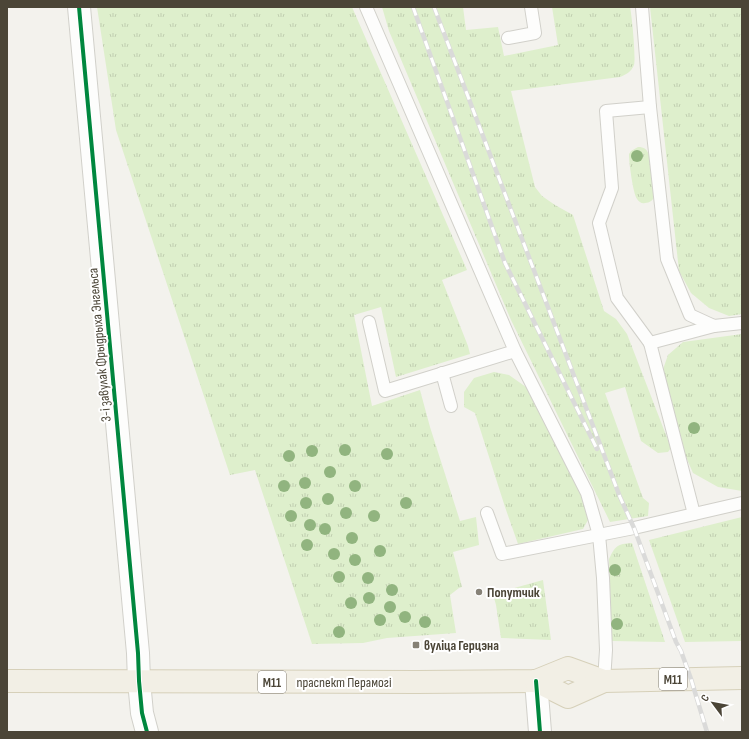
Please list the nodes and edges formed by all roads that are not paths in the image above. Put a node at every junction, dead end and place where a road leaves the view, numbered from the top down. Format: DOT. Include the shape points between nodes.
graph roads {
  1 [pos="79,7"];
  2 [pos="366,7"];
  3 [pos="531,7"];
  4 [pos="642,7"];
  5 [pos="508,38"];
  6 [pos="650,107"];
  7 [pos="369,322"];
  8 [pos="742,323"];
  9 [pos="714,326"];
  10 [pos="650,343"];
  11 [pos="515,351"];
  12 [pos="442,373"];
  13 [pos="451,406"];
  14 [pos="742,503"];
  15 [pos="487,513"];
  16 [pos="694,514"];
  17 [pos="599,534"];
  18 [pos="742,678"];
  19 [pos="139,681"];
  20 [pos="536,681"];
  21 [pos="604,681"];
  22 [pos="7,682"];
  23 [pos="147,732"];
  24 [pos="540,732"];
  1 -- 19 [label="street, 3-і завулак Фрыдрыха Энгельса"];
  2 -- 11 [label="lane"];
  3 -- 5 [label="lane" via="535,33"];
  4 -- 6 [label="lane"];
  6 -- 9 [label="lane" via="667,259 690,315"];
  6 -- 10 [label="lane" via="606,111 612,188 599,223 617,298"];
  7 -- 12 [label="lane" via="385,391"];
  8 -- 9 [label="lane"];
  9 -- 10 [label="lane"];
  10 -- 16 [label="lane"];
  11 -- 12 [label="lane"];
  11 -- 17 [label="lane" via="587,493"];
  12 -- 13 [label="lane"];
  14 -- 16 [label="lane"];
  15 -- 17 [label="lane" via="502,554"];
  16 -- 17 [label="lane"];
  17 -- 21 [label="lane" via="606,650"];
  18 -- 21 [label="main road, праспект Перамогі / М11"];
  19 -- 20 [label="main road, праспект Перамогі / М11"];
  19 -- 22 [label="main road, праспект Перамогі / М11"];
  19 -- 23 [label="street"];
  20 -- 21 [label="main road, праспект Перамогі / М11" via="568,668"];
  20 -- 24 [label="street"];
}
